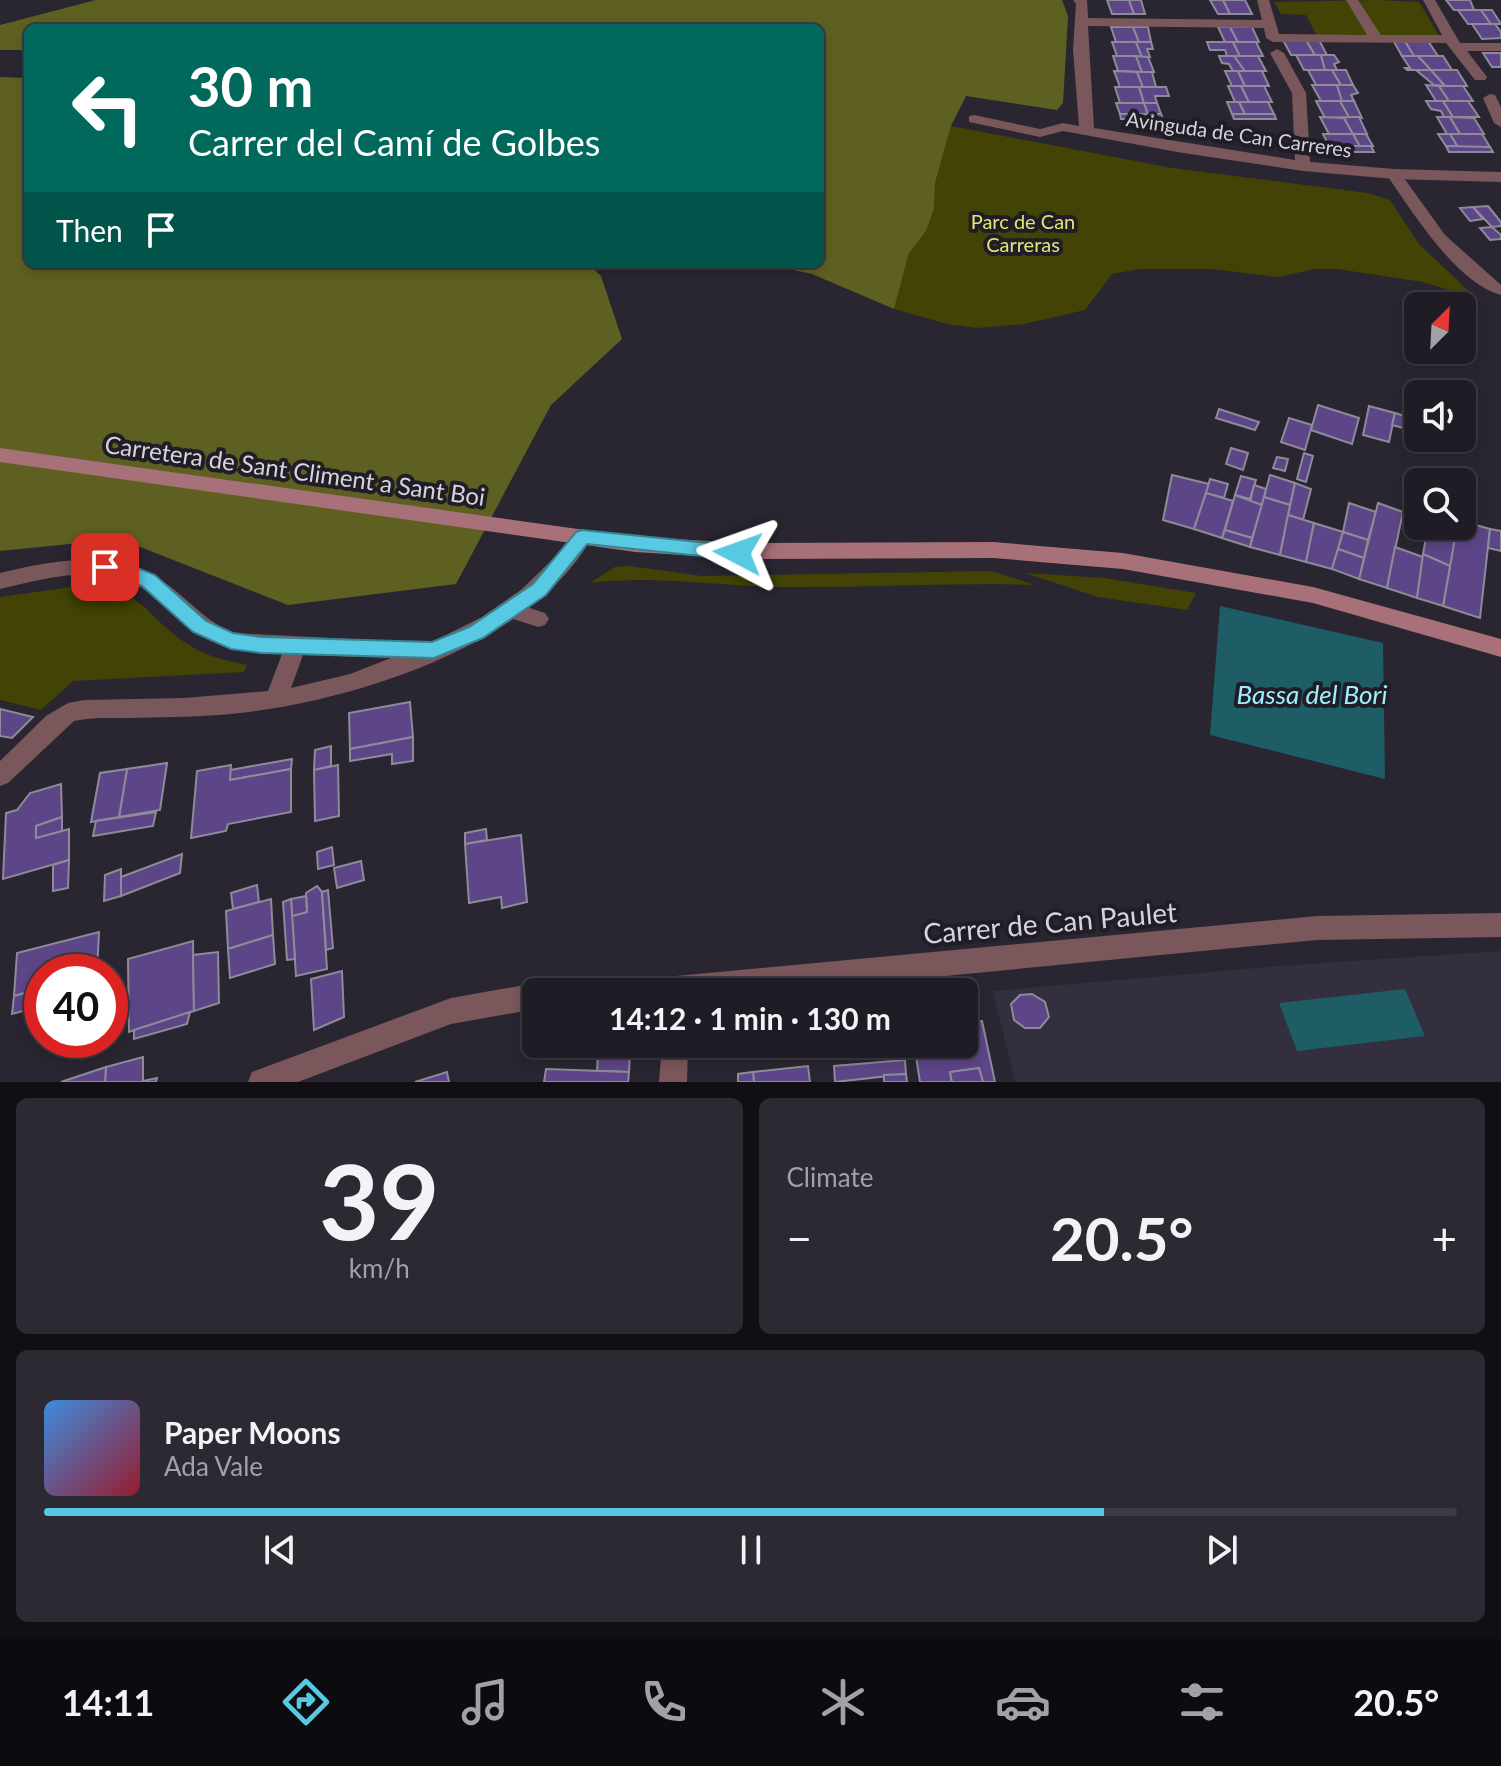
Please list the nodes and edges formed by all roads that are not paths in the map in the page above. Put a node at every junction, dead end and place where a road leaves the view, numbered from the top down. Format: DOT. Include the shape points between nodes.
graph roads {
  1 [pos="1079,0"];
  2 [pos="1263,0"];
  3 [pos="1352,0"];
  4 [pos="1429,0"];
  5 [pos="1083,22"];
  6 [pos="1272,31"];
  7 [pos="1377,39"];
  8 [pos="1453,43"];
  9 [pos="1501,47"];
  10 [pos="1277,53"];
  11 [pos="1480,77"];
  12 [pos="1490,98"];
  13 [pos="974,119"];
  14 [pos="1501,123"];
  15 [pos="1087,131"];
  16 [pos="1303,166"];
  17 [pos="1394,174"];
  18 [pos="1501,177"];
  19 [pos="1501,290"];
  20 [pos="0,455"];
  21 [pos="582,537"];
  22 [pos="0,581"];
  23 [pos="511,610"];
  24 [pos="538,619"];
  25 [pos="296,646"];
  26 [pos="1501,648"];
  27 [pos="434,650"];
  28 [pos="276,698"];
  29 [pos="0,776"];
  30 [pos="1501,925"];
  31 [pos="808,978"];
  32 [pos="522,998"];
  33 [pos="674,1058"];
  34 [pos="262,1082"];
  35 [pos="673,1082"];
  1 -- 5 [label="street"];
  2 -- 6 [label="street"];
  3 -- 7 [label="street"];
  4 -- 8 [label="street"];
  5 -- 6 [label="street"];
  5 -- 15 [label="street"];
  6 -- 7 [label="street"];
  7 -- 8 [label="street"];
  8 -- 9 [label="street"];
  8 -- 11 [label="street"];
  10 -- 16 [label="street" via="1299,93"];
  12 -- 14 [label="street"];
  13 -- 15 [label="street, Avinguda de Can Carreres" via="1040,133 1063,127"];
  15 -- 16 [label="street, Avinguda de Can Carreres"];
  16 -- 17 [label="street, Avinguda de Can Carreres"];
  17 -- 18 [label="street, Avinguda de Can Carreres"];
  17 -- 19 [label="street" via="1439,238 1490,287"];
  20 -- 21 [label="street, Carretera de Sant Climent a Sant Boi"];
  21 -- 23 [label="street" via="540,590"];
  21 -- 26 [label="street, Carretera de Sant Climent a Sant Boi" via="738,553 945,549 1146,563 1278,585"];
  22 -- 25 [label="street" via="78,567 128,571 149,580 199,627 261,645"];
  23 -- 24 [label="street"];
  23 -- 27 [label="street" via="476,633"];
  25 -- 27 [label="street"];
  25 -- 28 [label="street"];
  27 -- 28 [label="street" via="348,684"];
  28 -- 29 [label="street" via="68,713"];
  30 -- 31 [label="street, Carrer de Can Paulet" via="1317,928"];
  32 -- 34 [label="street" via="451,1011"];
  33 -- 35 [label="street"];
}
